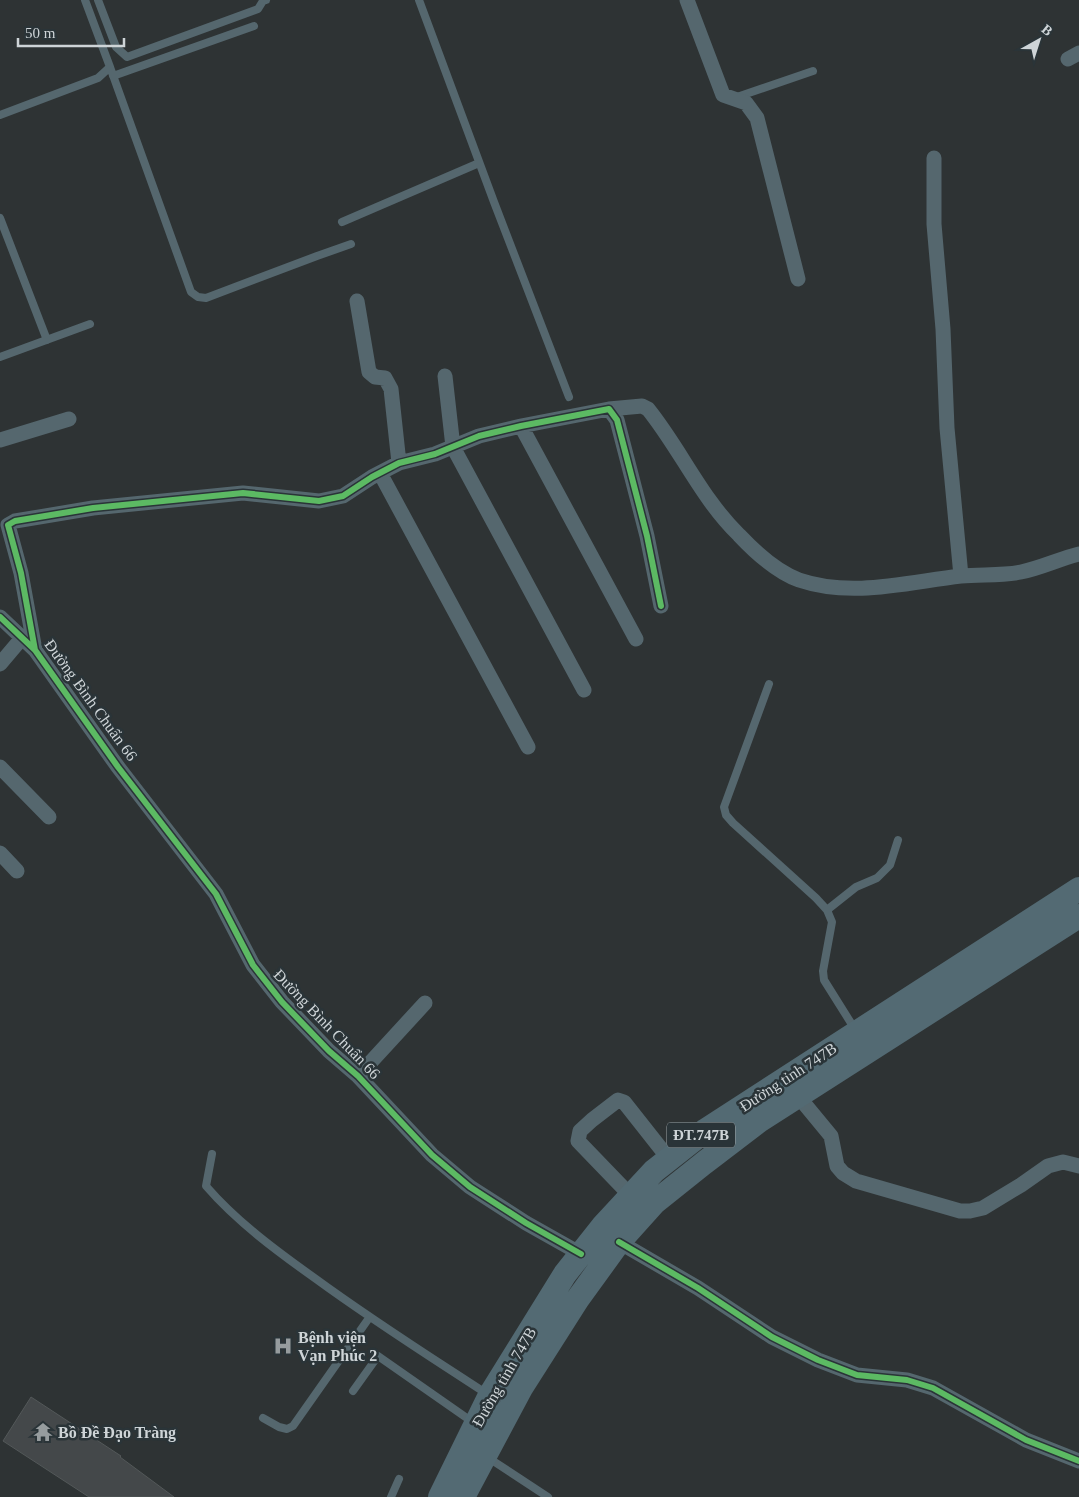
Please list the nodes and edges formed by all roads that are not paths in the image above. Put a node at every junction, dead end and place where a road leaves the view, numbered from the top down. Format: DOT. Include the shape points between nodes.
graph roads {
  1 [pos="84,0"];
  2 [pos="98,0"];
  3 [pos="264,0"];
  4 [pos="419,0"];
  5 [pos="687,0"];
  6 [pos="254,26"];
  7 [pos="110,67"];
  8 [pos="813,71"];
  9 [pos="113,76"];
  10 [pos="732,99"];
  11 [pos="0,115"];
  12 [pos="934,158"];
  13 [pos="479,163"];
  14 [pos="0,218"];
  15 [pos="342,222"];
  16 [pos="352,244"];
  17 [pos="798,278"];
  18 [pos="357,301"];
  19 [pos="90,324"];
  20 [pos="47,340"];
  21 [pos="0,357"];
  22 [pos="444,376"];
  23 [pos="569,397"];
  24 [pos="609,409"];
  25 [pos="68,419"];
  26 [pos="521,426"];
  27 [pos="0,440"];
  28 [pos="453,446"];
  29 [pos="399,463"];
  30 [pos="380,472"];
  31 [pos="4,525"];
  32 [pos="1079,554"];
  33 [pos="961,576"];
  34 [pos="661,606"];
  35 [pos="0,617"];
  36 [pos="22,638"];
  37 [pos="636,638"];
  38 [pos="35,650"];
  39 [pos="0,664"];
  40 [pos="769,684"];
  41 [pos="584,690"];
  42 [pos="528,747"];
  43 [pos="0,767"];
  44 [pos="49,817"];
  45 [pos="898,840"];
  46 [pos="0,853"];
  47 [pos="17,871"];
  48 [pos="1079,889"];
  49 [pos="827,910"];
  50 [pos="1079,916"];
  51 [pos="1008,947"];
  52 [pos="425,1003"];
  53 [pos="857,1032"];
  54 [pos="358,1076"];
  55 [pos="798,1096"];
  56 [pos="212,1154"];
  57 [pos="669,1159"];
  58 [pos="1079,1166"];
  59 [pos="631,1196"];
  60 [pos="619,1242"];
  61 [pos="581,1254"];
  62 [pos="369,1318"];
  63 [pos="353,1390"];
  64 [pos="490,1396"];
  65 [pos="263,1418"];
  66 [pos="475,1424"];
  67 [pos="486,1456"];
  68 [pos="1079,1461"];
  69 [pos="399,1479"];
  70 [pos="390,1497"];
  71 [pos="440,1497"];
  72 [pos="463,1497"];
  73 [pos="548,1497"];
  1 -- 7 [label="lane"];
  2 -- 3 [label="lane" via="116,47 127,57 258,9"];
  4 -- 13 [label="lane"];
  5 -- 10 [label="street" via="723,94"];
  6 -- 9 [label="lane"];
  7 -- 9 [label="lane"];
  7 -- 11 [label="lane" via="98,78"];
  8 -- 10 [label="lane"];
  9 -- 16 [label="lane" via="191,292 198,297 206,298"];
  10 -- 17 [label="street" via="746,103 757,118"];
  12 -- 33 [label="street" via="934,224 944,329 947,428"];
  13 -- 15 [label="lane"];
  13 -- 23 [label="lane"];
  14 -- 20 [label="lane"];
  18 -- 29 [label="street" via="369,372 385,378 391,388"];
  19 -- 20 [label="lane"];
  20 -- 21 [label="lane"];
  22 -- 28 [label="street"];
  24 -- 26 [label="street"];
  24 -- 33 [label="street" via="642,406 648,409 708,500 769,563 798,580 860,589"];
  24 -- 34 [label="street" via="617,420"];
  25 -- 27 [label="street"];
  26 -- 28 [label="street"];
  26 -- 37 [label="street"];
  28 -- 29 [label="street"];
  28 -- 41 [label="street"];
  29 -- 30 [label="street"];
  30 -- 31 [label="street" via="343,496 319,501 243,494 94,508"];
  30 -- 42 [label="street"];
  31 -- 38 [label="street" via="21,573"];
  32 -- 33 [label="street" via="1021,572"];
  35 -- 36 [label="street, Đường Bình Chuẩn 66"];
  36 -- 38 [label="street, Đường Bình Chuẩn 66"];
  36 -- 39 [label="street"];
  38 -- 54 [label="street, Đường Bình Chuẩn 66" via="118,767 216,894 252,965 282,1002"];
  40 -- 49 [label="lane" via="724,807 726,815"];
  43 -- 44 [label="street"];
  45 -- 49 [label="lane" via="890,864 877,878 856,887"];
  46 -- 47 [label="street"];
  48 -- 51 [label="main road, Đường tỉnh 747B / ĐT.747B"];
  49 -- 53 [label="lane" via="832,922 824,980"];
  50 -- 51 [label="main road, Đường tỉnh 747B / ĐT.747B"];
  51 -- 53 [label="main road, Đường tỉnh 747B / ĐT.747B"];
  51 -- 55 [label="main road, Đường tỉnh 747B / ĐT.747B"];
  52 -- 54 [label="street"];
  53 -- 57 [label="main road, Đường tỉnh 747B / ĐT.747B" via="706,1130"];
  54 -- 61 [label="street, Đường Bình Chuẩn 66" via="432,1155 470,1187"];
  55 -- 58 [label="street" via="831,1136 837,1166 843,1172 856,1181 960,1211 983,1208 1048,1166 1063,1162"];
  55 -- 60 [label="main road, Đường tỉnh 747B / ĐT.747B" via="758,1121 661,1197"];
  56 -- 62 [label="lane" via="206,1186 217,1199 277,1251"];
  57 -- 59 [label="main road, Đường tỉnh 747B / ĐT.747B"];
  57 -- 59 [label="street" via="624,1102 618,1100 580,1131 578,1141"];
  59 -- 61 [label="main road, Đường tỉnh 747B / ĐT.747B"];
  60 -- 67 [label="main road, Đường tỉnh 747B / ĐT.747B" via="526,1380"];
  60 -- 68 [label="street" via="698,1288 772,1337 818,1360 856,1375 907,1380 933,1388 1026,1440"];
  61 -- 64 [label="main road, Đường tỉnh 747B / ĐT.747B" via="565,1274"];
  62 -- 64 [label="lane"];
  62 -- 65 [label="lane" via="293,1426 287,1429"];
  63 -- 66 [label="lane" via="378,1356"];
  64 -- 66 [label="main road, Đường tỉnh 747B / ĐT.747B"];
  66 -- 71 [label="main road, Đường tỉnh 747B / ĐT.747B"];
  67 -- 72 [label="main road, Đường tỉnh 747B / ĐT.747B"];
  67 -- 73 [label="lane"];
  69 -- 70 [label="lane"];
}
